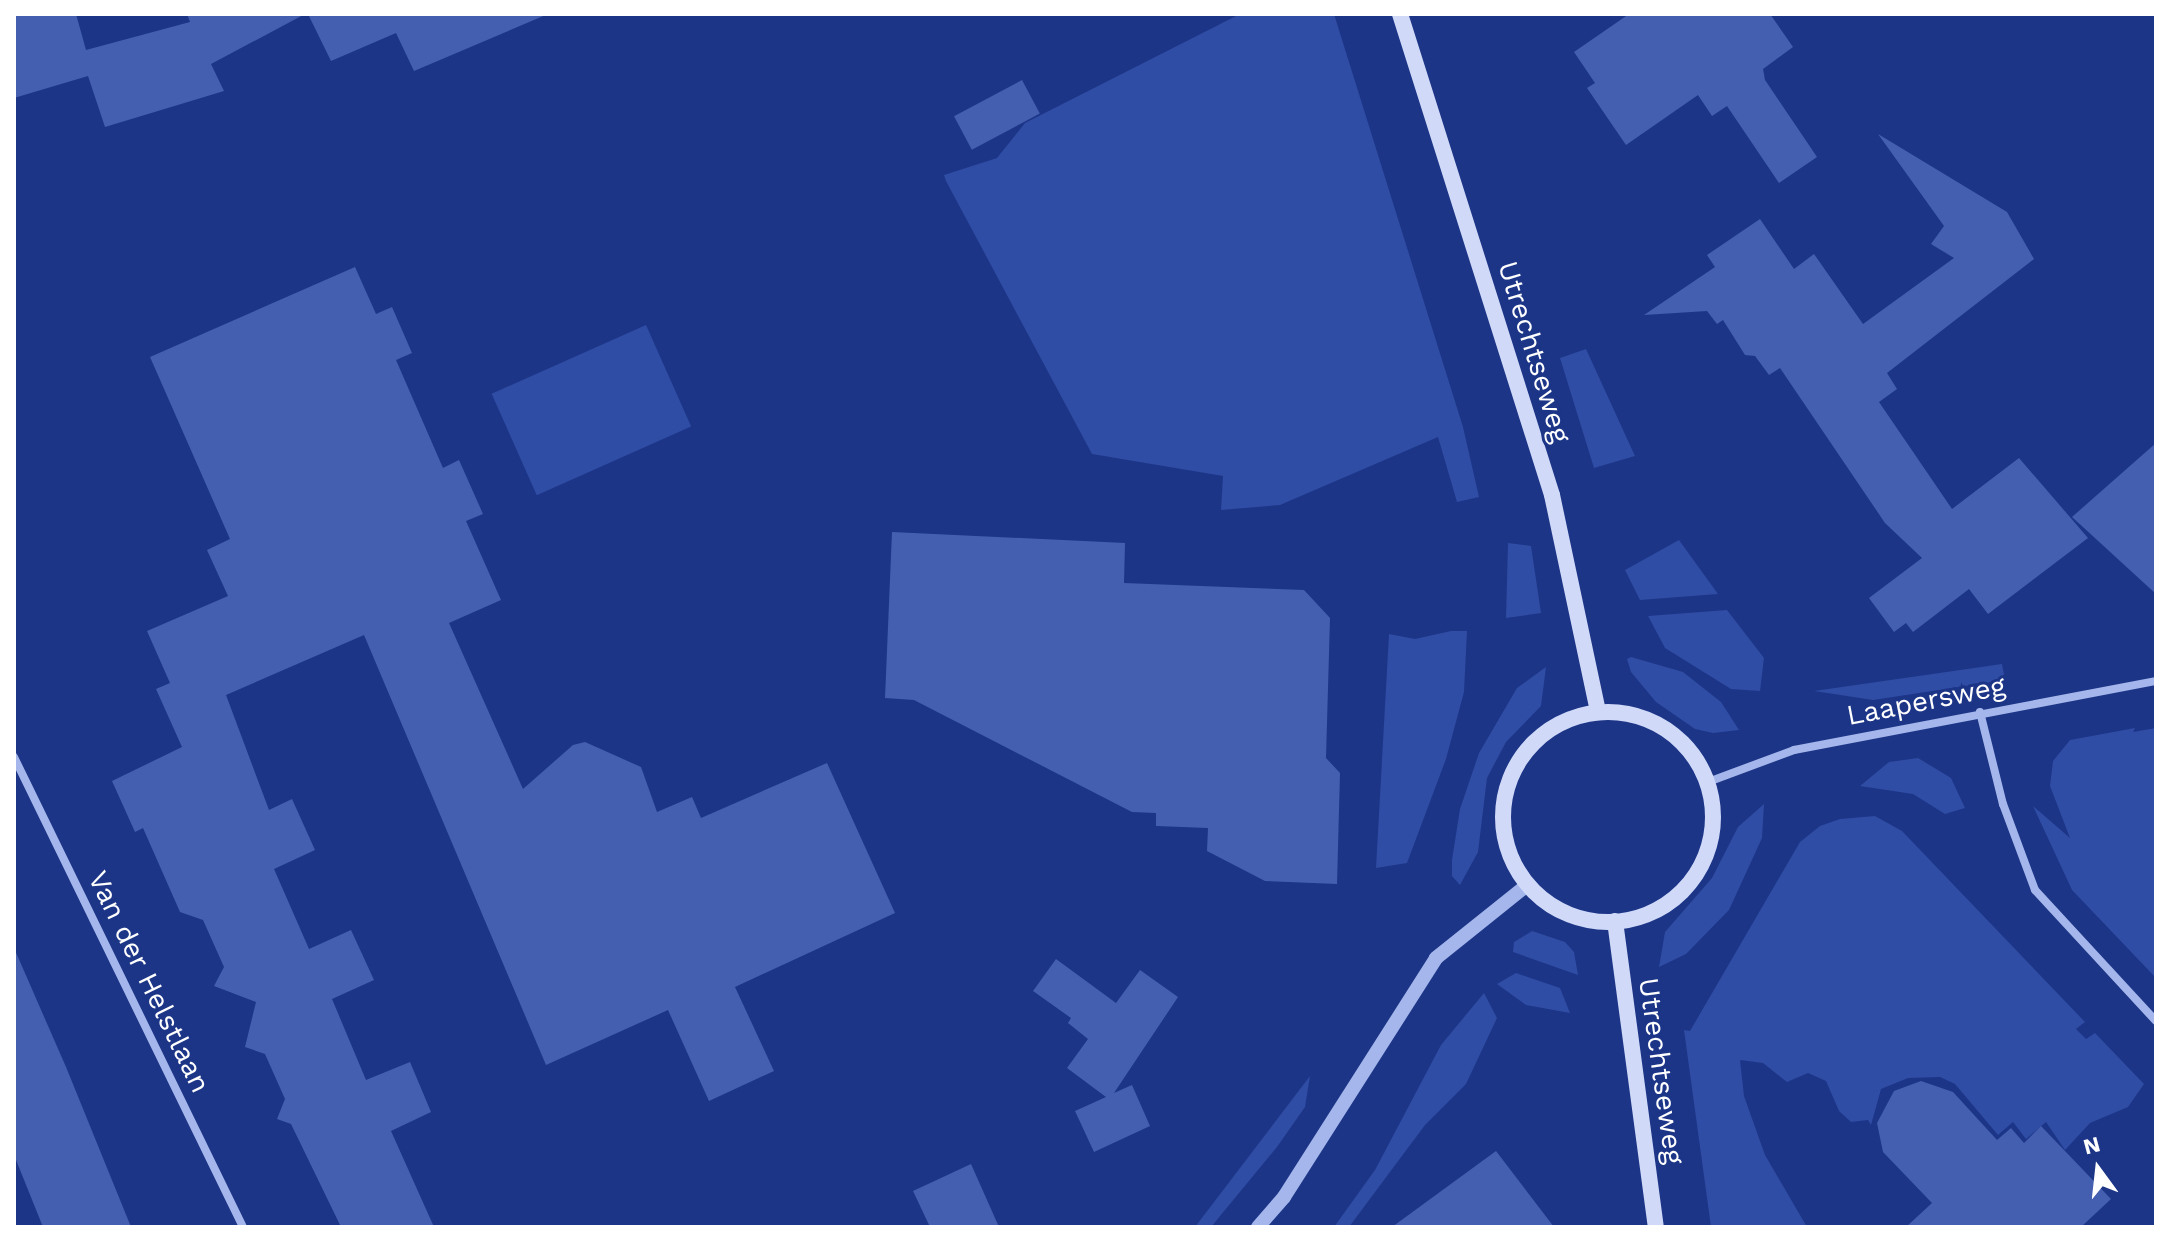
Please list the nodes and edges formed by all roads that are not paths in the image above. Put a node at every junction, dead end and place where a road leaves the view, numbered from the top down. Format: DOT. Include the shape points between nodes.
graph roads {
  1 [pos="1400,14"];
  2 [pos="2156,681"];
  3 [pos="1598,712"];
  4 [pos="1980,712"];
  5 [pos="14,757"];
  6 [pos="1708,782"];
  7 [pos="1526,886"];
  8 [pos="1615,921"];
  9 [pos="2156,1021"];
  10 [pos="243,1227"];
  11 [pos="1258,1227"];
  12 [pos="1656,1227"];
  1 -- 3 [label="main road, Utrechtseweg" via="1552,495"];
  2 -- 4 [label="street, Laapersweg"];
  3 -- 6 [label="main road" via="1644,718 1664,728 1695,757"];
  3 -- 7 [label="main road" via="1552,728 1522,757 1511,777 1504,830"];
  4 -- 6 [label="street, Laapersweg" via="1794,750"];
  4 -- 9 [label="street" via="2003,804 2035,890"];
  5 -- 10 [label="street, Van der Helstlaan"];
  6 -- 8 [label="main road" via="1712,839 1700,869 1679,895 1654,911"];
  7 -- 8 [label="main road" via="1570,915"];
  7 -- 11 [label="street" via="1436,958 1284,1197"];
  8 -- 12 [label="main road, Utrechtseweg"];
}
